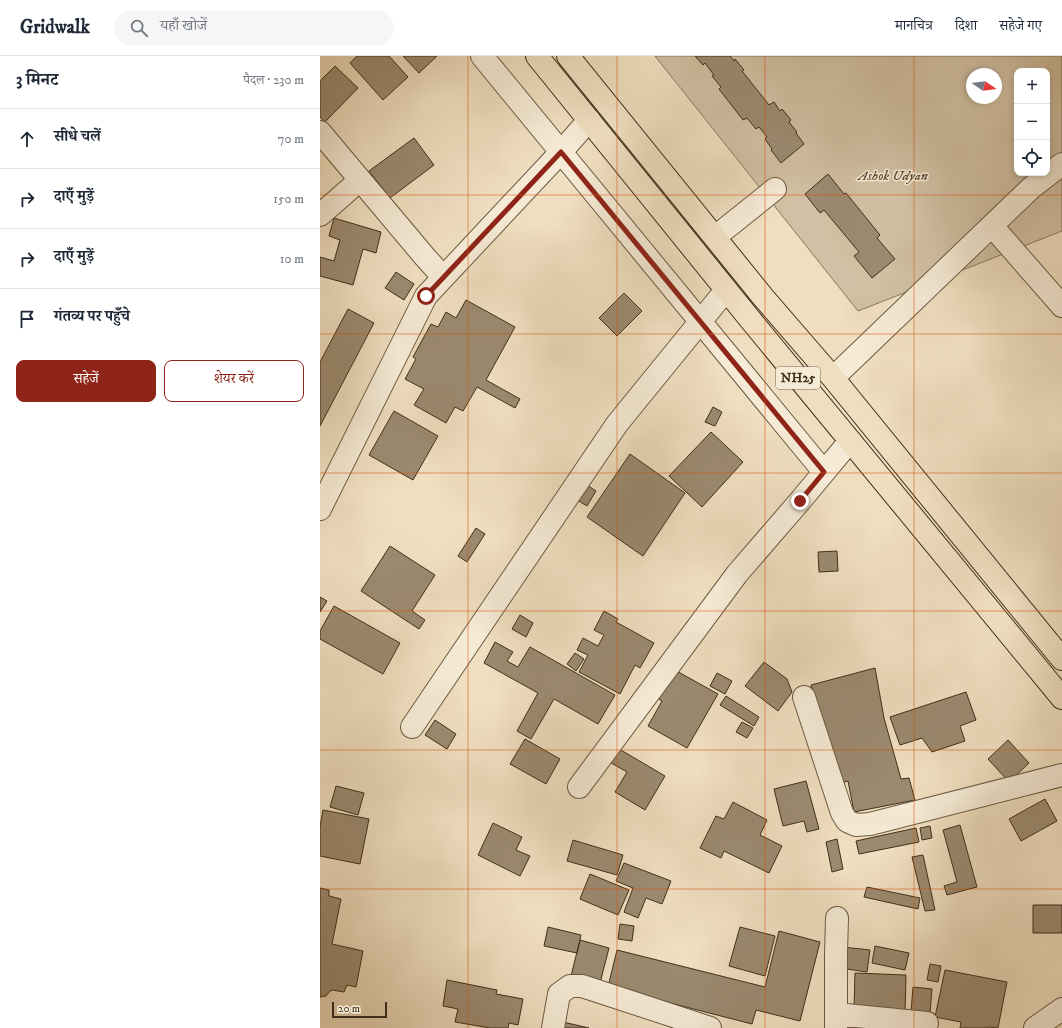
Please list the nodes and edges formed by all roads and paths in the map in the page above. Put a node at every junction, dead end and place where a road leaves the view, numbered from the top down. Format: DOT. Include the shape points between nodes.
graph roads {
  1 [pos="482,56"];
  2 [pos="537,56"];
  3 [pos="568,56"];
  4 [pos="589,120"];
  5 [pos="320,132"];
  6 [pos="561,152"];
  7 [pos="1062,164"];
  8 [pos="360,180"];
  9 [pos="775,189"];
  10 [pos="320,215"];
  11 [pos="992,226"];
  12 [pos="715,237"];
  13 [pos="443,278"];
  14 [pos="726,290"];
  15 [pos="1062,306"];
  16 [pos="701,322"];
  17 [pos="833,378"];
  18 [pos="850,440"];
  19 [pos="824,472"];
  20 [pos="320,509"];
  21 [pos="1062,659"];
  22 [pos="804,697"];
  23 [pos="1062,698"];
  24 [pos="412,727"];
  25 [pos="1062,775"];
  26 [pos="579,787"];
  27 [pos="837,918"];
  28 [pos="1062,1009"];
  29 [pos="836,1021"];
  30 [pos="926,1023"];
  31 [pos="553,1028"];
  32 [pos="710,1028"];
  33 [pos="1035,1028"];
  1 -- 6 [label="street"];
  2 -- 4 [label="main road, NH25"];
  3 -- 12 [label="main road, NH25"];
  4 -- 6 [label="street"];
  4 -- 14 [label="main road, NH25"];
  5 -- 8 [label="street"];
  6 -- 13 [label="street"];
  6 -- 16 [label="street"];
  7 -- 11 [label="street" via="1031,188"];
  8 -- 10 [label="street"];
  8 -- 13 [label="street"];
  9 -- 12 [label="street"];
  11 -- 15 [label="street"];
  11 -- 17 [label="street"];
  12 -- 17 [label="main road, NH25"];
  13 -- 20 [label="street" via="426,296"];
  14 -- 16 [label="street"];
  14 -- 18 [label="main road, NH25"];
  16 -- 19 [label="street"];
  16 -- 24 [label="street" via="617,424"];
  17 -- 21 [label="main road, NH25"];
  18 -- 19 [label="street"];
  18 -- 23 [label="main road, NH25"];
  19 -- 26 [label="street" via="737,574"];
  22 -- 25 [label="street" via="842,813 847,821 856,825 870,824"];
  27 -- 29 [label="street"];
  28 -- 33 [label="street"];
  29 -- 30 [label="street"];
  31 -- 32 [label="street" via="559,994 570,986 582,986"];
}
